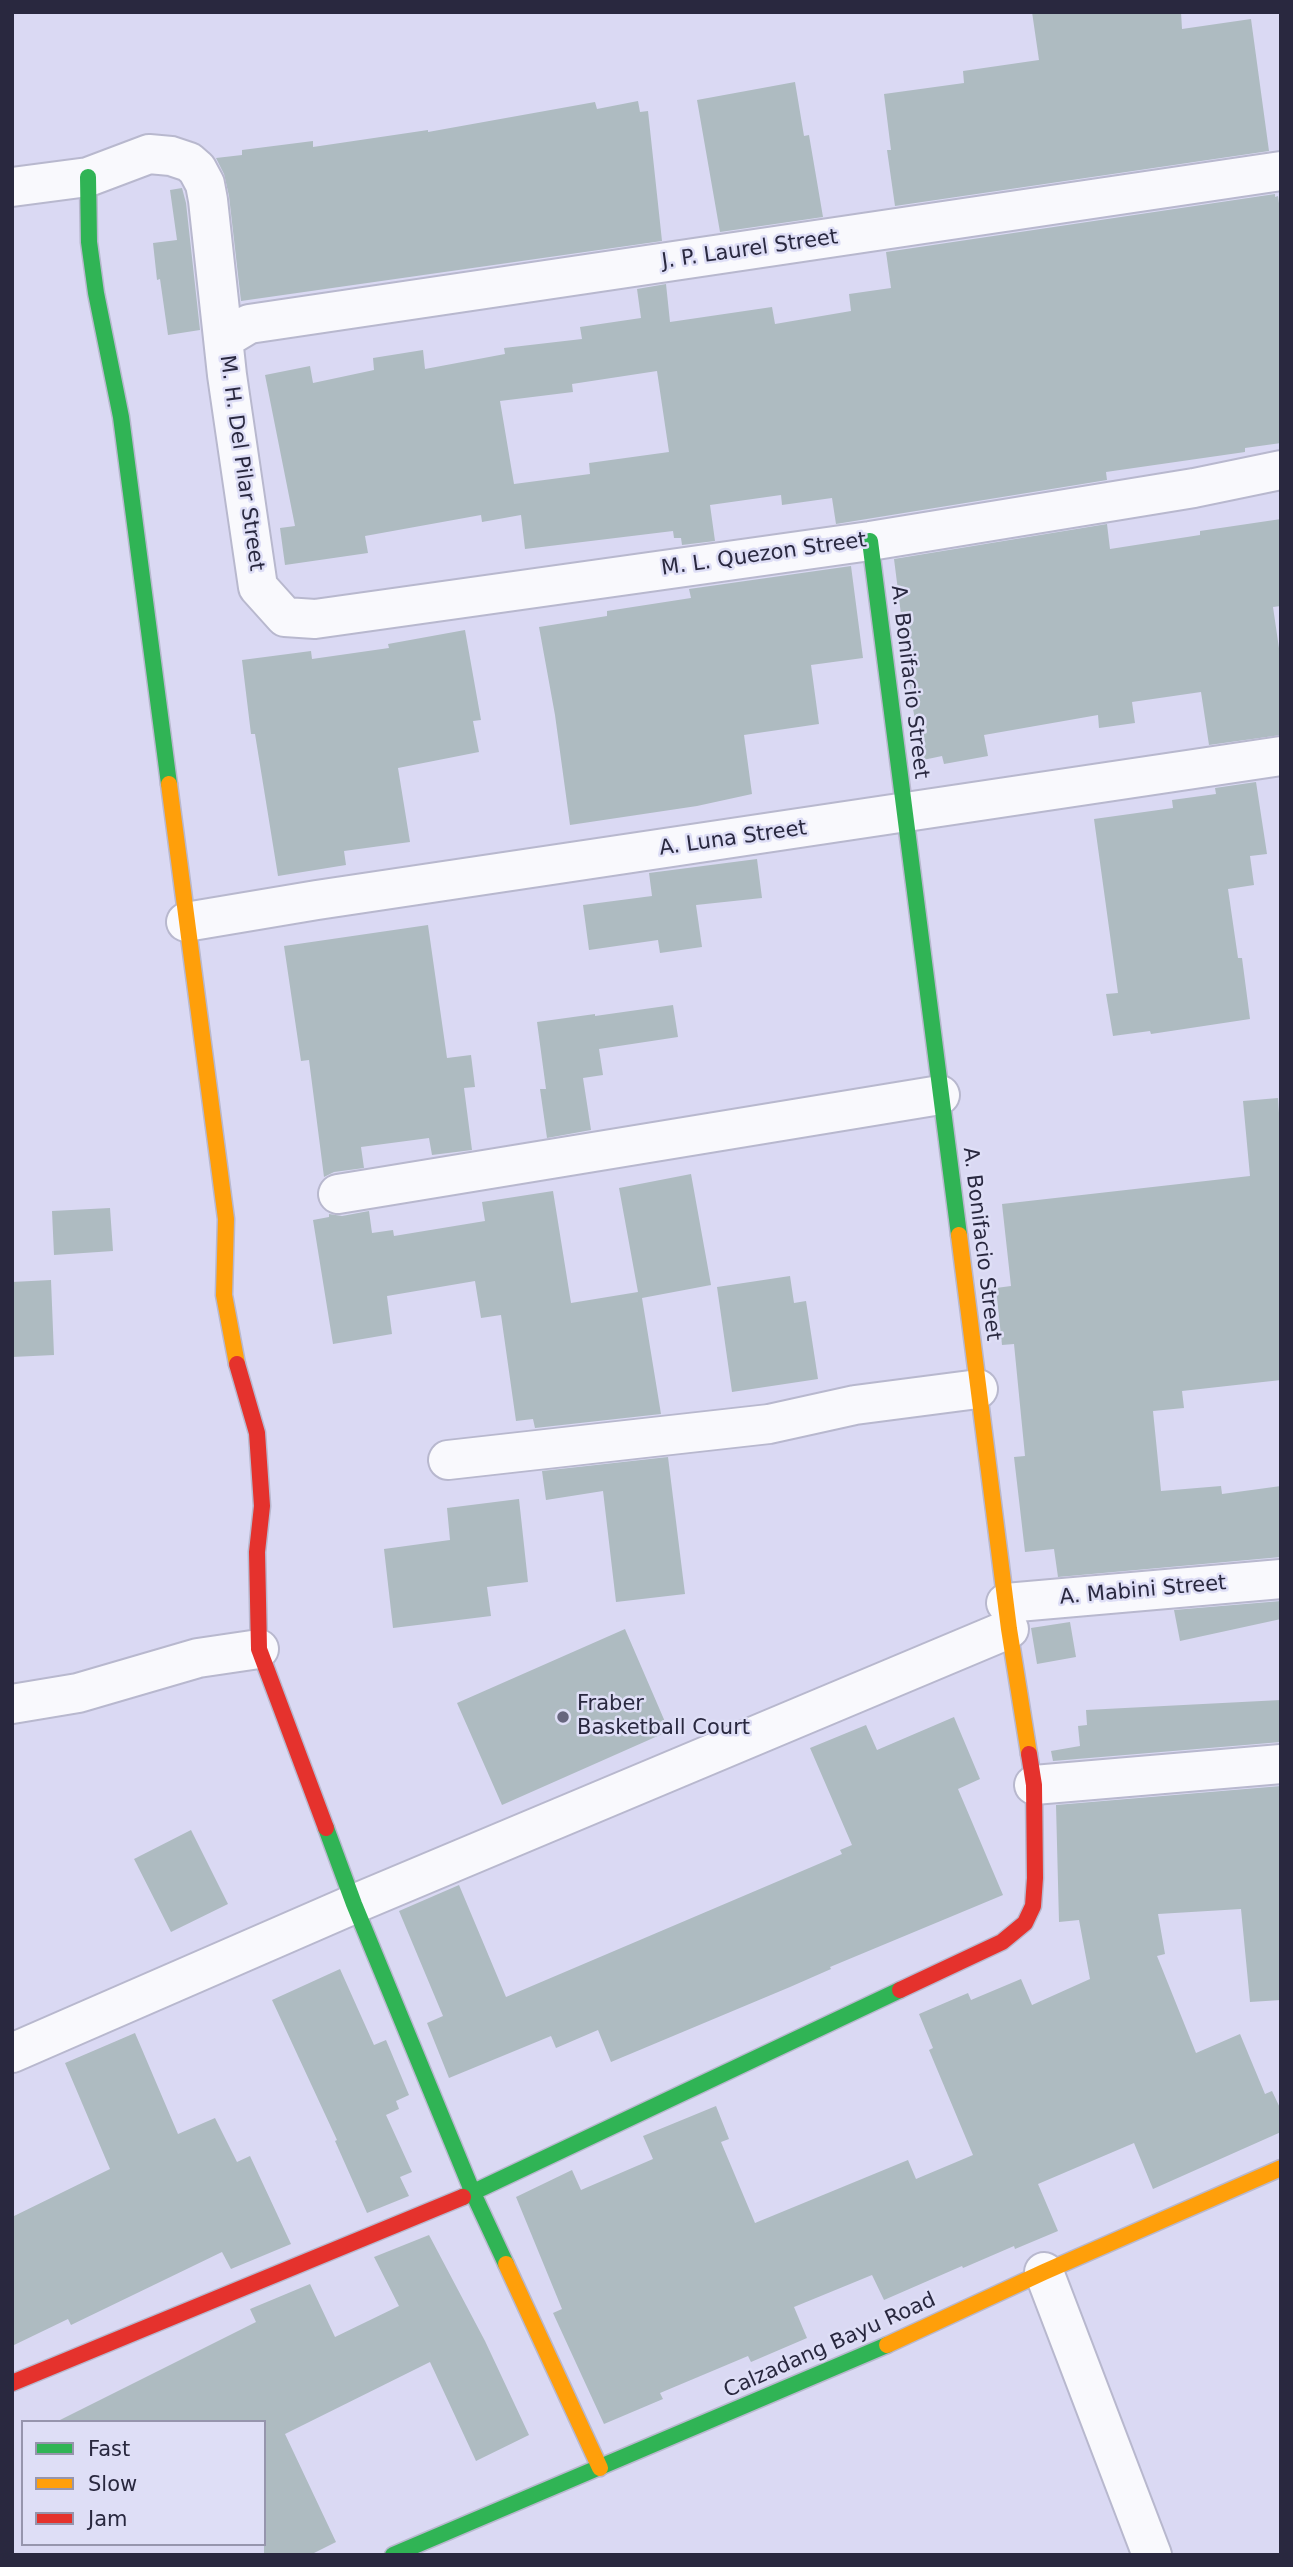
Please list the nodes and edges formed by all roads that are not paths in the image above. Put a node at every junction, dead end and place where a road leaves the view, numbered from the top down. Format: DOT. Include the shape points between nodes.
graph roads {
  1 [pos="1281,171"];
  2 [pos="88,177"];
  3 [pos="12,187"];
  4 [pos="224,339"];
  5 [pos="1281,470"];
  6 [pos="870,541"];
  7 [pos="258,587"];
  8 [pos="1281,756"];
  9 [pos="904,813"];
  10 [pos="186,922"];
  11 [pos="940,1095"];
  12 [pos="338,1195"];
  13 [pos="978,1389"];
  14 [pos="448,1460"];
  15 [pos="1281,1579"];
  16 [pos="1007,1616"];
  17 [pos="260,1649"];
  18 [pos="12,1704"];
  19 [pos="1281,1764"];
  20 [pos="1034,1785"];
  21 [pos="354,1904"];
  22 [pos="12,2053"];
  23 [pos="1281,2168"];
  24 [pos="473,2193"];
  25 [pos="1044,2272"];
  26 [pos="12,2383"];
  27 [pos="600,2468"];
  28 [pos="434,2547"];
  29 [pos="393,2555"];
  30 [pos="1152,2555"];
  1 -- 4 [label="street, J. P. Laurel Street" via="249,324"];
  2 -- 3 [label="street"];
  2 -- 4 [label="street, M. H. Del Pilar Street" via="149,154 171,156 197,169 208,200"];
  2 -- 10 [label="street" via="89,242 121,417"];
  4 -- 7 [label="street, M. H. Del Pilar Street"];
  5 -- 6 [label="street, M. L. Quezon Street"];
  6 -- 7 [label="street, M. L. Quezon Street" via="315,619 285,617"];
  6 -- 9 [label="street, A. Bonifacio Street"];
  8 -- 9 [label="street, A. Luna Street"];
  9 -- 10 [label="street, A. Luna Street"];
  9 -- 11 [label="street, A. Bonifacio Street"];
  10 -- 17 [label="street" via="226,1219 224,1296 237,1366 257,1433 262,1506 257,1552"];
  11 -- 12 [label="street"];
  11 -- 13 [label="street, A. Bonifacio Street"];
  13 -- 14 [label="street" via="855,1405 769,1424"];
  13 -- 16 [label="street, A. Bonifacio Street"];
  15 -- 16 [label="street, A. Mabini Street"];
  16 -- 20 [label="street, A. Bonifacio Street"];
  16 -- 21 [label="street, A. Mabini Street"];
  17 -- 18 [label="street" via="198,1658 78,1693"];
  17 -- 21 [label="street"];
  19 -- 20 [label="street"];
  20 -- 24 [label="street, A. Bonifacio Street" via="1033,1906 1025,1923 1002,1942"];
  21 -- 22 [label="street, A. Mabini Street"];
  21 -- 24 [label="street"];
  23 -- 25 [label="street, Calzadang Bayu Road"];
  24 -- 26 [label="street, A. Bonifacio Street"];
  24 -- 27 [label="street"];
  25 -- 27 [label="street, Calzadang Bayu Road" via="874,2351"];
  25 -- 30 [label="street"];
  27 -- 28 [label="street, Calzadang Bayu Road"];
  28 -- 29 [label="street, Calzadang Bayu Road"];
}
